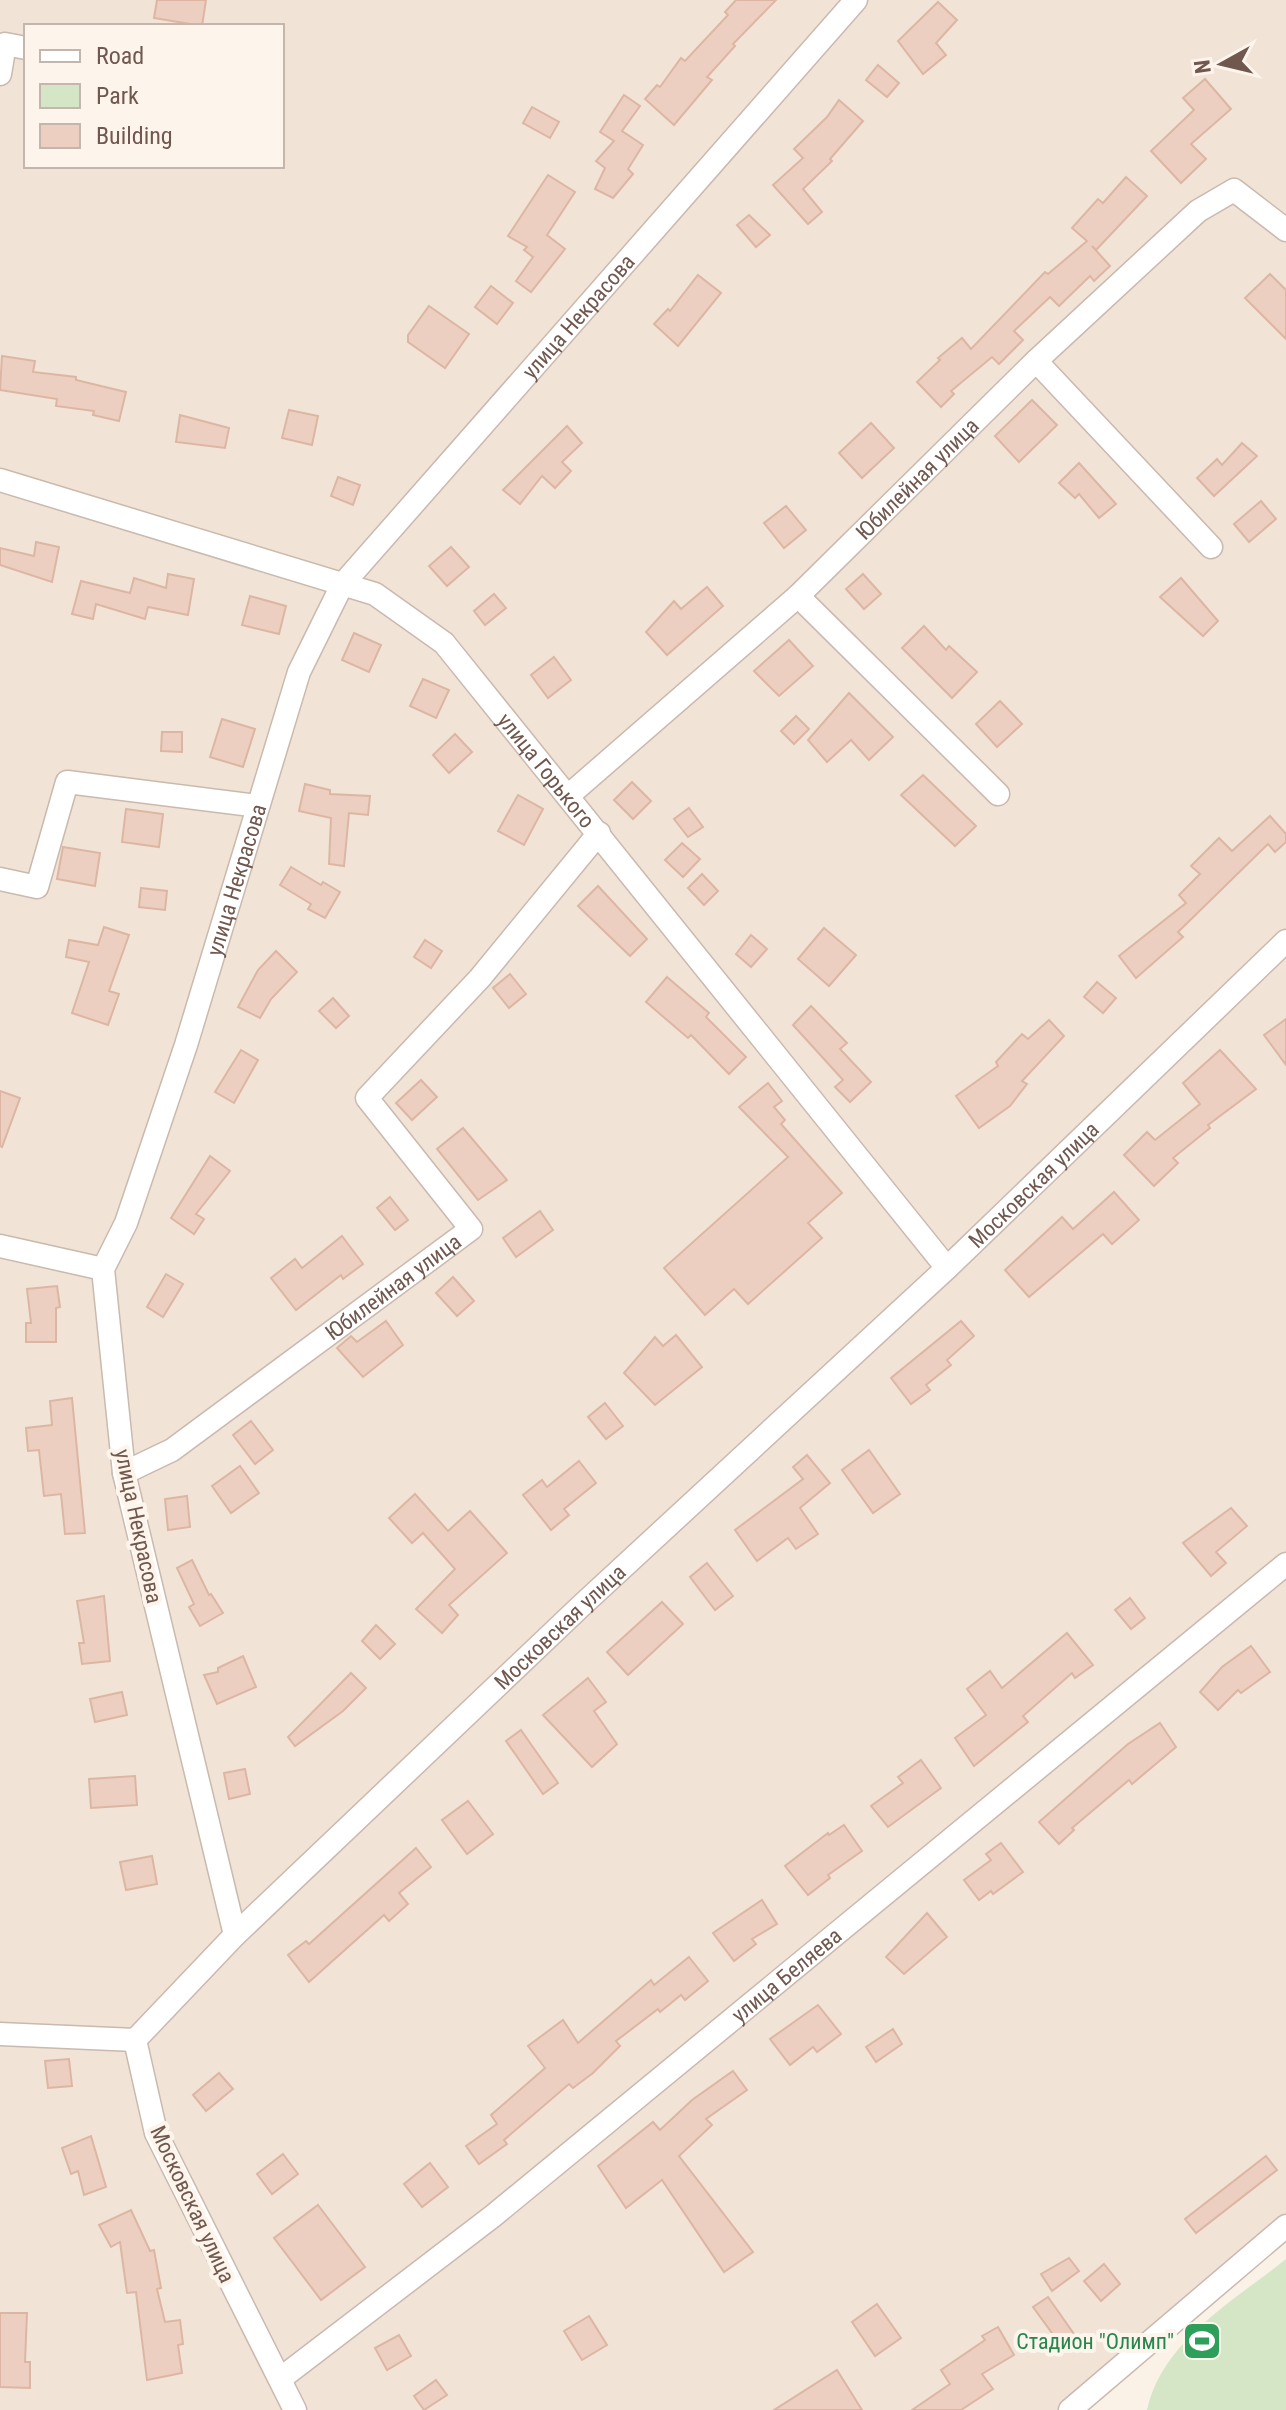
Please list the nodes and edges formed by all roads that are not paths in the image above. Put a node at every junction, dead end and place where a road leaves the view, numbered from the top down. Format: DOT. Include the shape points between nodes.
graph roads {
  1 [pos="856,0"];
  2 [pos="24,48"];
  3 [pos="0,74"];
  4 [pos="1286,230"];
  5 [pos="1036,361"];
  6 [pos="0,480"];
  7 [pos="1211,547"];
  8 [pos="342,585"];
  9 [pos="798,596"];
  10 [pos="998,794"];
  11 [pos="568,796"];
  12 [pos="258,806"];
  13 [pos="599,833"];
  14 [pos="0,879"];
  15 [pos="1286,941"];
  16 [pos="0,1246"];
  17 [pos="947,1268"];
  18 [pos="103,1269"];
  19 [pos="124,1473"];
  20 [pos="1286,1564"];
  21 [pos="235,1935"];
  22 [pos="0,2034"];
  23 [pos="135,2040"];
  24 [pos="1286,2226"];
  25 [pos="280,2379"];
  26 [pos="295,2410"];
  27 [pos="1070,2410"];
  1 -- 8 [label="street, улица Некрасова"];
  2 -- 3 [label="street" via="5,44"];
  4 -- 5 [label="street, Юбилейная улица" via="1234,190 1198,211"];
  5 -- 7 [label="street"];
  5 -- 9 [label="street, Юбилейная улица"];
  6 -- 8 [label="street, улица Горького"];
  8 -- 11 [label="street, улица Горького" via="375,594 444,643"];
  8 -- 12 [label="street, улица Некрасова" via="299,672"];
  9 -- 10 [label="street"];
  9 -- 11 [label="street, Юбилейная улица"];
  11 -- 13 [label="street, улица Горького"];
  12 -- 14 [label="street" via="67,782 37,887"];
  12 -- 18 [label="street, улица Некрасова" via="186,1045 126,1223"];
  13 -- 17 [label="street, улица Горького"];
  13 -- 19 [label="street, Юбилейная улица" via="480,978 367,1098 471,1229 172,1450"];
  15 -- 17 [label="street, Московская улица"];
  16 -- 18 [label="street"];
  17 -- 21 [label="street, Московская улица"];
  18 -- 19 [label="street, улица Некрасова"];
  19 -- 21 [label="street, улица Некрасова"];
  20 -- 25 [label="street, улица Беляева" via="505,2206"];
  21 -- 23 [label="street, Московская улица"];
  22 -- 23 [label="street"];
  23 -- 25 [label="street, Московская улица" via="156,2133"];
  24 -- 27 [label="street"];
  25 -- 26 [label="street, Московская улица"];
}
